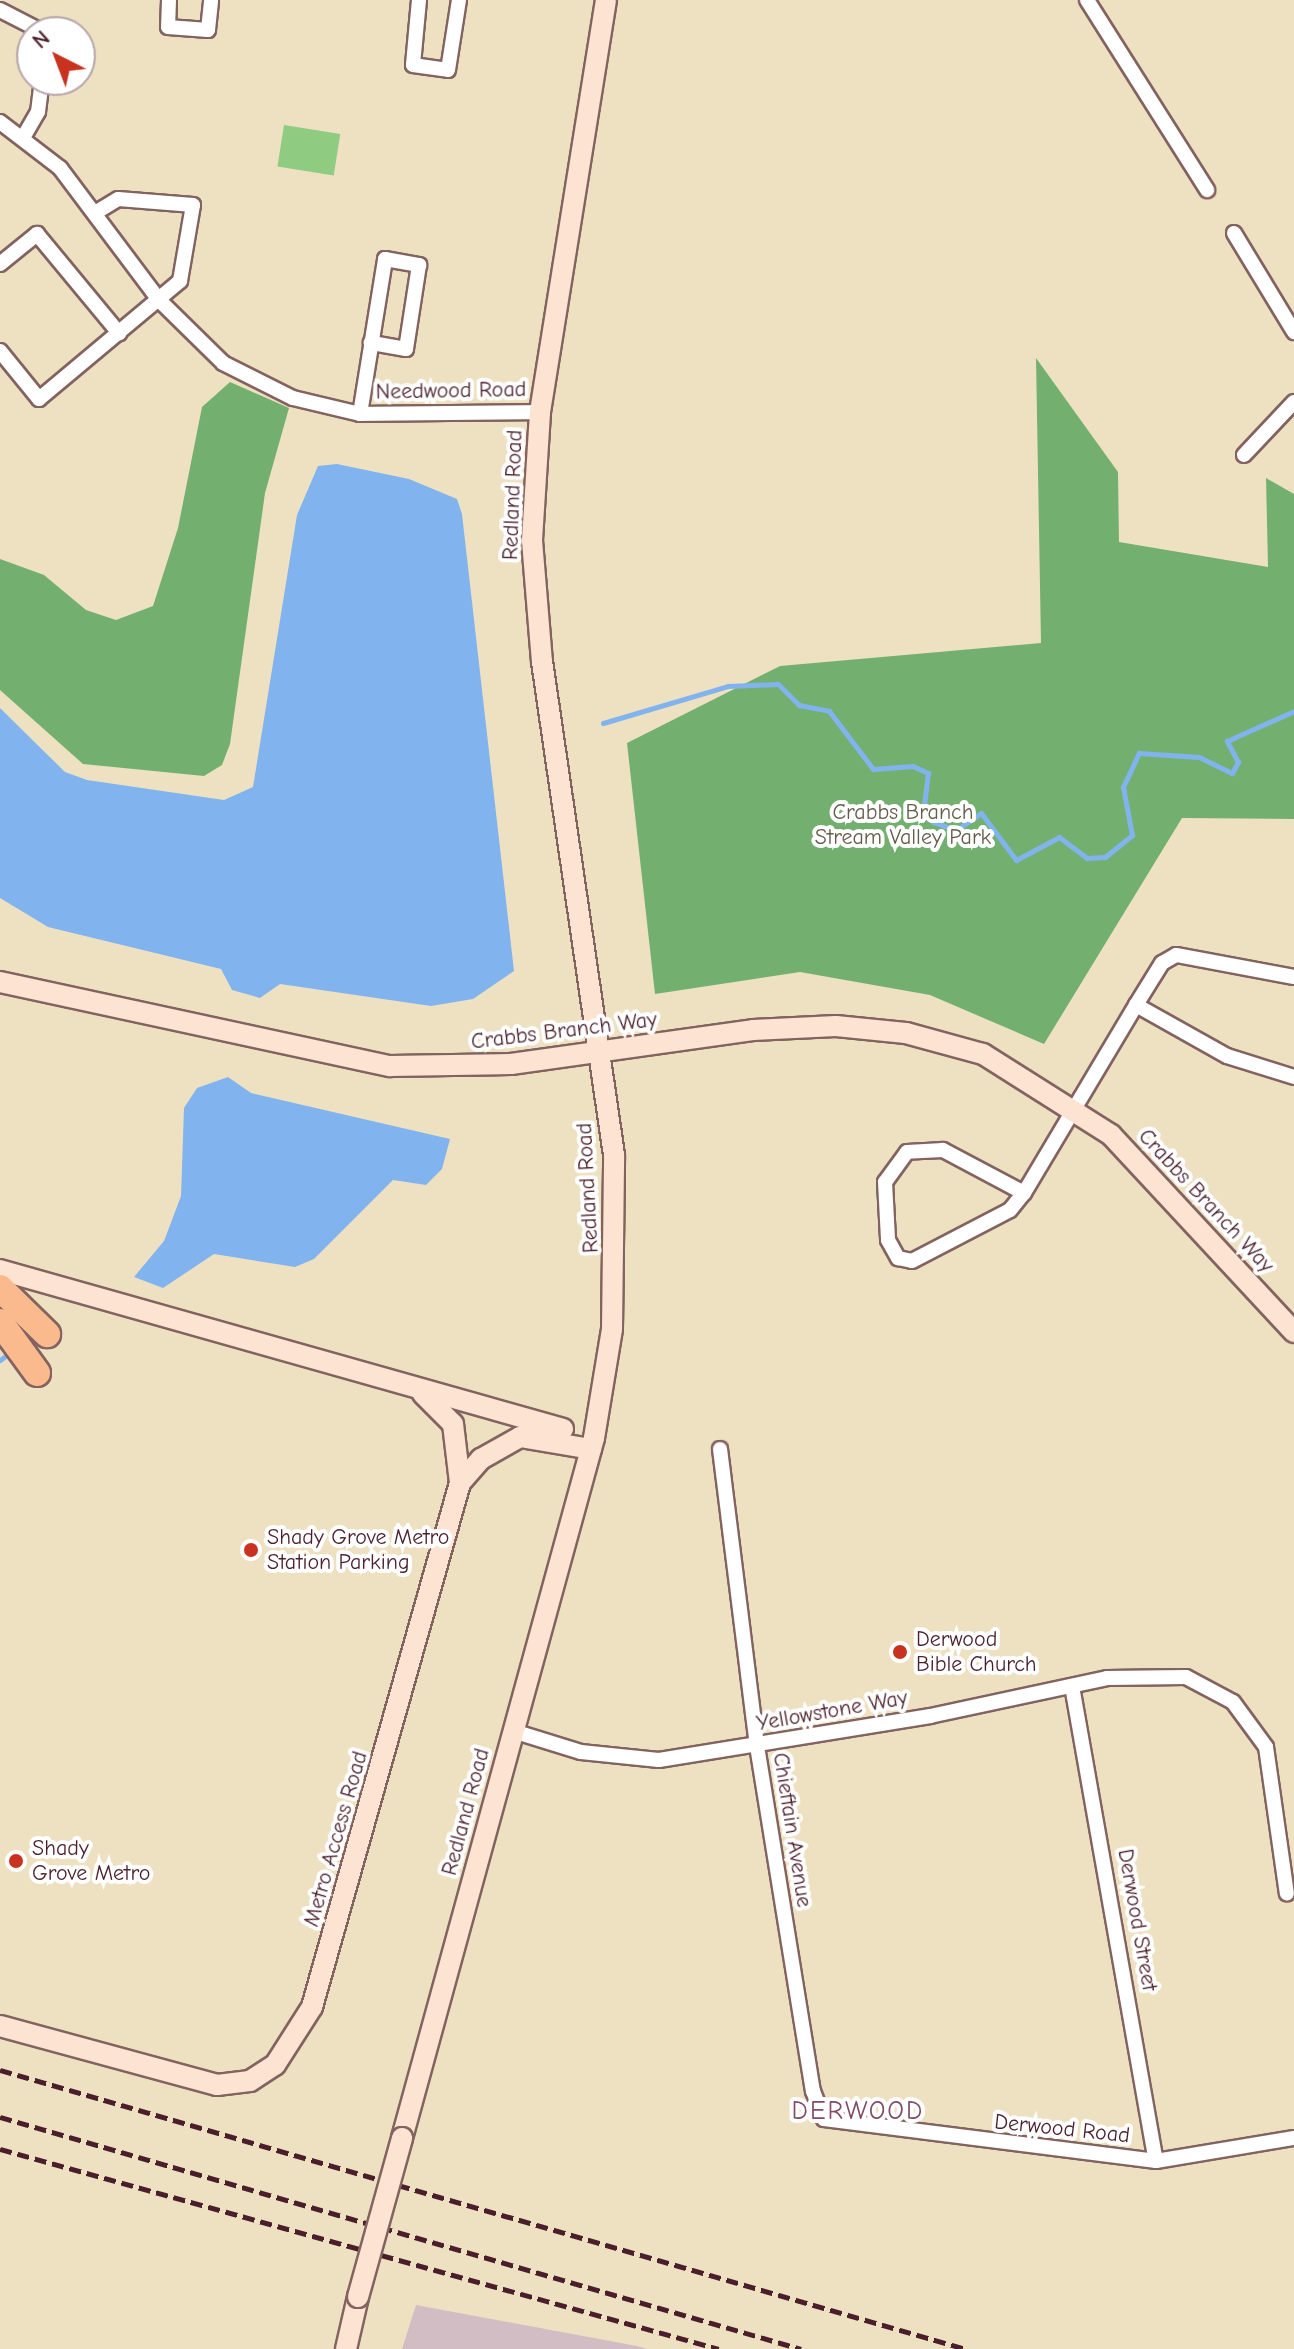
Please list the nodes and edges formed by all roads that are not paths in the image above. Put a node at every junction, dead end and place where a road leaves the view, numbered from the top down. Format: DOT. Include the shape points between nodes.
graph roads {
  1 [pos="169,0"];
  2 [pos="211,0"];
  3 [pos="419,0"];
  4 [pos="459,0"];
  5 [pos="606,0"];
  6 [pos="1087,0"];
  7 [pos="40,96"];
  8 [pos="0,122"];
  9 [pos="24,136"];
  10 [pos="1207,190"];
  11 [pos="96,212"];
  12 [pos="1234,233"];
  13 [pos="0,264"];
  14 [pos="159,300"];
  15 [pos="1294,332"];
  16 [pos="119,333"];
  17 [pos="371,343"];
  18 [pos="0,351"];
  19 [pos="1294,402"];
  20 [pos="540,412"];
  21 [pos="360,414"];
  22 [pos="1244,455"];
  23 [pos="1294,977"];
  24 [pos="0,982"];
  25 [pos="1136,1005"];
  26 [pos="598,1050"];
  27 [pos="1294,1077"];
  28 [pos="1076,1109"];
  29 [pos="1024,1193"];
  30 [pos="0,1270"];
  31 [pos="0,1288"];
  32 [pos="0,1322"];
  33 [pos="1292,1327"];
  34 [pos="47,1334"];
  35 [pos="37,1373"];
  36 [pos="412,1388"];
  37 [pos="592,1443"];
  38 [pos="720,1449"];
  39 [pos="460,1483"];
  40 [pos="1072,1686"];
  41 [pos="513,1731"];
  42 [pos="757,1746"];
  43 [pos="1287,1894"];
  44 [pos="0,2026"];
  45 [pos="824,2119"];
  46 [pos="1294,2138"];
  47 [pos="1156,2161"];
  48 [pos="346,2349"];
  1 -- 2 [label="street" via="168,27 208,30"];
  3 -- 4 [label="street" via="413,65 448,70"];
  5 -- 20 [label="main road, Redland Road"];
  6 -- 10 [label="street"];
  7 -- 9 [label="street" via="38,112"];
  8 -- 9 [label="street, Needwood Road"];
  9 -- 11 [label="street, Needwood Road"];
  11 -- 14 [label="street, Needwood Road"];
  11 -- 14 [label="street" via="118,199 193,205 185,274"];
  12 -- 15 [label="street"];
  13 -- 16 [label="street" via="37,234"];
  14 -- 16 [label="street"];
  14 -- 21 [label="street, Needwood Road" via="223,363 293,398"];
  16 -- 18 [label="street" via="39,399"];
  17 -- 17 [label="street" via="385,259 419,265 406,349"];
  17 -- 21 [label="street"];
  19 -- 22 [label="street"];
  20 -- 21 [label="street, Needwood Road"];
  20 -- 26 [label="main road, Redland Road" via="532,540 542,662"];
  23 -- 25 [label="street" via="1176,955 1162,963"];
  24 -- 26 [label="main road, Crabbs Branch Way" via="390,1066 498,1065"];
  25 -- 27 [label="street" via="1227,1056"];
  25 -- 28 [label="street"];
  26 -- 28 [label="main road, Crabbs Branch Way" via="767,1030 906,1033 983,1054"];
  26 -- 37 [label="main road, Redland Road" via="617,1237 612,1329"];
  28 -- 29 [label="street"];
  28 -- 33 [label="main road, Crabbs Branch Way" via="1142,1164"];
  29 -- 29 [label="street" via="1010,1210 912,1261 898,1258 888,1240 885,1182 907,1152 943,1150"];
  30 -- 36 [label="main road"];
  31 -- 34 [label="highway"];
  32 -- 35 [label="highway"];
  36 -- 37 [label="main road"];
  36 -- 39 [label="main road" via="453,1424"];
  37 -- 39 [label="main road, Metro Access Road" via="520,1437 481,1459"];
  37 -- 41 [label="main road, Redland Road"];
  38 -- 42 [label="street, Chieftain Avenue"];
  39 -- 44 [label="main road, Metro Access Road" via="297,2039 250,2081 217,2085"];
  40 -- 42 [label="street, Yellowstone Way"];
  40 -- 43 [label="street, Yellowstone Way" via="1153,1673 1186,1677 1220,1691 1248,1717 1266,1747"];
  40 -- 47 [label="street, Derwood Street"];
  41 -- 42 [label="street, Yellowstone Way" via="637,1760"];
  41 -- 48 [label="main road, Redland Road, bridge"];
  42 -- 45 [label="street, Chieftain Avenue" via="810,2077"];
  45 -- 47 [label="street, Derwood Road"];
  46 -- 47 [label="street, Derwood Road"];
}
